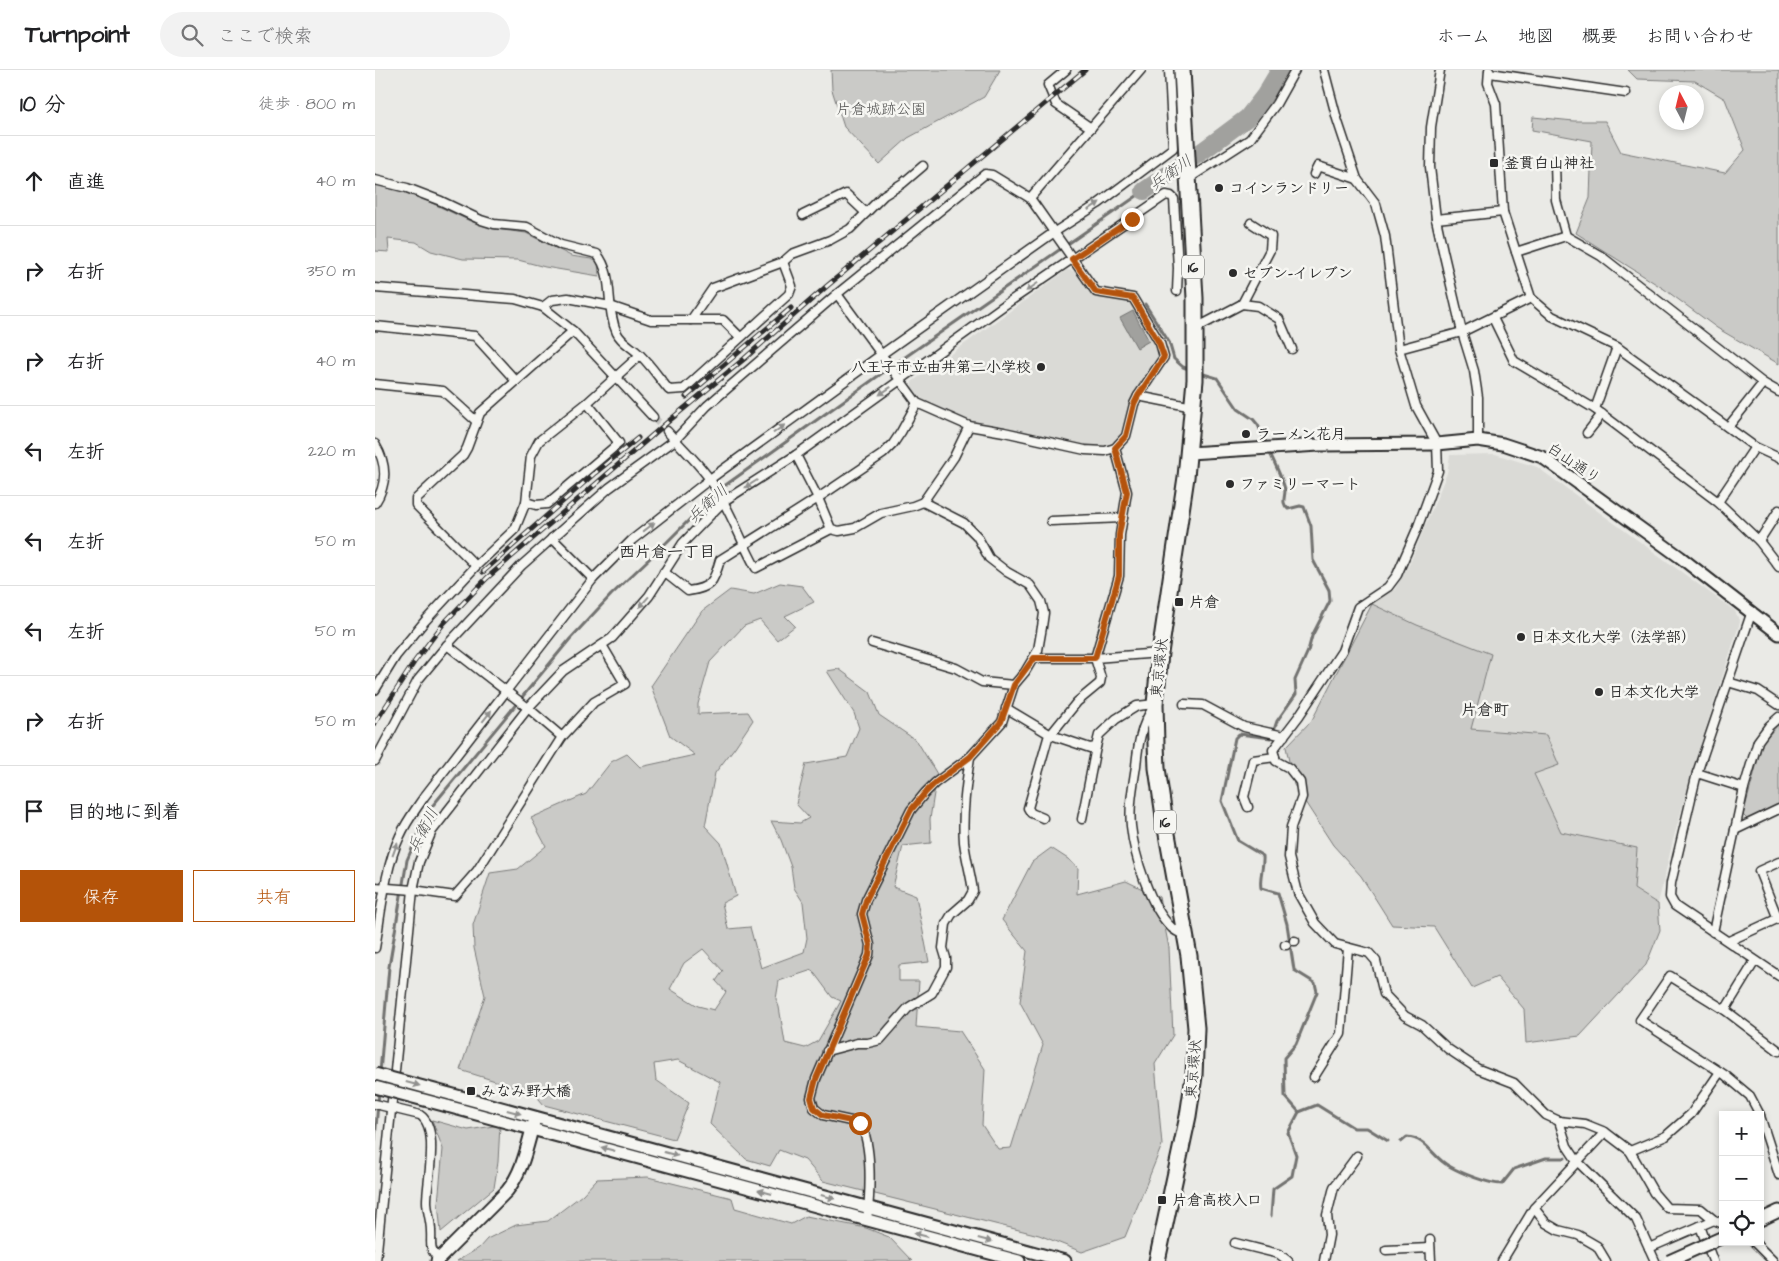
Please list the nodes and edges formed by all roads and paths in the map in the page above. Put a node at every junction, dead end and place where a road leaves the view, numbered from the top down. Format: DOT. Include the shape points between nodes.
graph roads {
  1 [pos="1065,70"];
  2 [pos="1141,70"];
  3 [pos="1169,70"];
  4 [pos="1182,70"];
  5 [pos="1295,70"];
  6 [pos="1324,70"];
  7 [pos="1440,70"];
  8 [pos="1490,72"];
  9 [pos="1626,92"];
  10 [pos="1091,128"];
  11 [pos="1555,161"];
  12 [pos="923,166"];
  13 [pos="1314,174"];
  14 [pos="1188,175"];
  15 [pos="1357,179"];
  16 [pos="375,180"];
  17 [pos="1030,198"];
  18 [pos="1503,212"];
  19 [pos="866,213"];
  20 [pos="803,215"];
  21 [pos="1436,219"];
  22 [pos="1251,223"];
  23 [pos="1053,233"];
  24 [pos="1566,236"];
  25 [pos="1516,252"];
  26 [pos="1069,256"];
  27 [pos="783,262"];
  28 [pos="375,288"];
  29 [pos="1177,291"];
  30 [pos="837,294"];
  31 [pos="1531,298"];
  32 [pos="1243,304"];
  33 [pos="610,306"];
  34 [pos="543,307"];
  35 [pos="1493,318"];
  36 [pos="691,320"];
  37 [pos="375,326"];
  38 [pos="1196,328"];
  39 [pos="573,331"];
  40 [pos="1462,332"];
  41 [pos="740,337"];
  42 [pos="1617,346"];
  43 [pos="1292,349"];
  44 [pos="1399,349"];
  45 [pos="882,354"];
  46 [pos="640,355"];
  47 [pos="615,376"];
  48 [pos="900,380"];
  49 [pos="517,381"];
  50 [pos="1763,383"];
  51 [pos="375,384"];
  52 [pos="1779,392"];
  53 [pos="1138,396"];
  54 [pos="587,403"];
  55 [pos="917,404"];
  56 [pos="1193,407"];
  57 [pos="1595,409"];
  58 [pos="1602,414"];
  59 [pos="653,417"];
  60 [pos="476,421"];
  61 [pos="969,426"];
  62 [pos="1728,427"];
  63 [pos="667,431"];
  64 [pos="1587,433"];
  65 [pos="675,440"];
  66 [pos="1478,440"];
  67 [pos="375,444"];
  68 [pos="1437,444"];
  69 [pos="1755,447"];
  70 [pos="1115,448"];
  71 [pos="1189,453"];
  72 [pos="796,455"];
  73 [pos="1779,458"];
  74 [pos="710,479"];
  75 [pos="818,498"];
  76 [pos="722,499"];
  77 [pos="526,502"];
  78 [pos="923,502"];
  79 [pos="1718,502"];
  80 [pos="375,503"];
  81 [pos="1779,510"];
  82 [pos="1123,518"];
  83 [pos="1051,521"];
  84 [pos="831,528"];
  85 [pos="552,538"];
  86 [pos="1759,541"];
  87 [pos="743,546"];
  88 [pos="476,566"];
  89 [pos="1779,567"];
  90 [pos="664,572"];
  91 [pos="593,580"];
  92 [pos="1752,611"];
  93 [pos="1779,634"];
  94 [pos="872,643"];
  95 [pos="447,645"];
  96 [pos="602,645"];
  97 [pos="1160,653"];
  98 [pos="1034,658"];
  99 [pos="1095,658"];
  100 [pos="1728,682"];
  101 [pos="1014,685"];
  102 [pos="375,690"];
  103 [pos="507,693"];
  104 [pos="1155,704"];
  105 [pos="1184,704"];
  106 [pos="1779,705"];
  107 [pos="526,707"];
  108 [pos="1006,708"];
  109 [pos="1779,718"];
  110 [pos="1051,735"];
  111 [pos="1284,736"];
  112 [pos="562,737"];
  113 [pos="1095,747"];
  114 [pos="970,757"];
  115 [pos="1275,757"];
  116 [pos="375,761"];
  117 [pos="1697,773"];
  118 [pos="1744,788"];
  119 [pos="1248,807"];
  120 [pos="1779,809"];
  121 [pos="1043,818"];
  122 [pos="1082,819"];
  123 [pos="1735,830"];
  124 [pos="1779,862"];
  125 [pos="375,887"];
  126 [pos="386,888"];
  127 [pos="411,890"];
  128 [pos="1778,919"];
  129 [pos="1713,932"];
  130 [pos="1185,936"];
  131 [pos="1729,942"];
  132 [pos="375,948"];
  133 [pos="1348,948"];
  134 [pos="1755,961"];
  135 [pos="1779,975"];
  136 [pos="1725,1010"];
  137 [pos="827,1051"];
  138 [pos="1779,1051"];
  139 [pos="1720,1072"];
  140 [pos="375,1074"];
  141 [pos="1314,1077"];
  142 [pos="375,1086"];
  143 [pos="449,1100"];
  144 [pos="375,1104"];
  145 [pos="389,1108"];
  146 [pos="1758,1111"];
  147 [pos="1559,1121"];
  148 [pos="533,1123"];
  149 [pos="1764,1126"];
  150 [pos="1605,1132"];
  151 [pos="1779,1143"];
  152 [pos="1771,1146"];
  153 [pos="1631,1151"];
  154 [pos="1357,1156"];
  155 [pos="1577,1161"];
  156 [pos="1779,1175"];
  157 [pos="1534,1208"];
  158 [pos="1778,1212"];
  159 [pos="867,1214"];
  160 [pos="1764,1218"];
  161 [pos="1714,1220"];
  162 [pos="1719,1222"];
  163 [pos="1700,1226"];
  164 [pos="1719,1239"];
  165 [pos="1235,1243"];
  166 [pos="1758,1246"];
  167 [pos="1649,1248"];
  168 [pos="1386,1250"];
  169 [pos="438,1260"];
  170 [pos="376,1261"];
  171 [pos="1019,1261"];
  172 [pos="1065,1261"];
  173 [pos="1157,1261"];
  174 [pos="1288,1261"];
  175 [pos="1324,1261"];
  176 [pos="1431,1261"];
  177 [pos="1502,1261"];
  178 [pos="1606,1261"];
  179 [pos="1655,1261"];
  180 [pos="1669,1261"];
  181 [pos="1713,1261"];
  182 [pos="1773,1261"];
  1 -- 10 [label="street" via="1048,85 1056,104"];
  2 -- 10 [label="street"];
  23 -- 3 [label="street, one-way" via="1173,148"];
  4 -- 14 [label="highway, 東京環状 / 16"];
  5 -- 14 [label="street" via="1276,104 1250,139"];
  6 -- 15 [label="street"];
  7 -- 21 [label="street" via="1431,127 1430,167"];
  8 -- 9 [label="street"];
  8 -- 18 [label="street" via="1488,82 1496,104"];
  10 -- 17 [label="street"];
  11 -- 24 [label="street" via="1555,200"];
  12 -- 19 [label="street"];
  13 -- 15 [label="street" via="1318,166"];
  14 -- 38 [label="highway, 東京環状 / 16"];
  15 -- 44 [label="street" via="1376,204 1385,236"];
  16 -- 33 [label="street" via="407,188 481,220 527,227 561,245 597,254 608,281"];
  17 -- 23 [label="street"];
  17 -- 30 [label="street" via="985,174"];
  18 -- 21 [label="street"];
  18 -- 25 [label="street"];
  19 -- 20 [label="street" via="846,194"];
  19 -- 27 [label="street" via="831,240 792,254"];
  21 -- 40 [label="street"];
  22 -- 32 [label="street" via="1271,236 1270,250"];
  23 -- 26 [label="street"];
  23 -- 45 [label="street"];
  24 -- 25 [label="street"];
  24 -- 50 [label="street" via="1601,256"];
  25 -- 31 [label="street"];
  26 -- 29 [label="street" via="1166,195 1171,196 1174,199"];
  26 -- 48 [label="street, one-way"];
  26 -- 53 [label="street" via="1096,292 1133,298 1159,343 1164,357"];
  27 -- 36 [label="street" via="713,288"];
  27 -- 41 [label="street" via="792,286 789,294"];
  28 -- 34 [label="street" via="515,299"];
  30 -- 45 [label="street"];
  30 -- 65 [label="street" via="707,406"];
  31 -- 35 [label="street"];
  31 -- 42 [label="street" via="1552,316"];
  32 -- 38 [label="street"];
  32 -- 43 [label="street" via="1258,306 1279,319"];
  33 -- 34 [label="street" via="568,298 552,300"];
  33 -- 36 [label="street" via="651,320"];
  33 -- 46 [label="street" via="617,333"];
  34 -- 39 [label="street"];
  35 -- 40 [label="street"];
  35 -- 57 [label="street" via="1514,361"];
  36 -- 41 [label="street" via="723,320"];
  37 -- 49 [label="street" via="475,336"];
  38 -- 56 [label="highway, 東京環状 / 16"];
  39 -- 47 [label="street"];
  39 -- 49 [label="street"];
  40 -- 44 [label="street"];
  40 -- 66 [label="street" via="1478,397"];
  41 -- 46 [label="street" via="684,389 669,390"];
  42 -- 57 [label="street"];
  42 -- 62 [label="street"];
  44 -- 68 [label="street" via="1416,406"];
  45 -- 48 [label="street"];
  74 -- 45 [label="street, one-way"];
  46 -- 47 [label="street"];
  47 -- 54 [label="street"];
  47 -- 59 [label="street"];
  48 -- 55 [label="street"];
  48 -- 72 [label="street, one-way"];
  49 -- 60 [label="street" via="480,413"];
  50 -- 52 [label="street"];
  50 -- 62 [label="street"];
  51 -- 60 [label="street" via="443,391"];
  53 -- 56 [label="street"];
  53 -- 70 [label="street" via="1126,436"];
  54 -- 77 [label="street" via="539,441 531,456"];
  54 -- 77 [label="street" via="619,443 547,504"];
  55 -- 61 [label="street"];
  55 -- 75 [label="street" via="893,444 883,454"];
  56 -- 71 [label="highway, 東京環状 / 16"];
  57 -- 58 [label="street"];
  58 -- 64 [label="street"];
  58 -- 79 [label="street"];
  60 -- 88 [label="street" via="463,455 415,499 416,505"];
  61 -- 70 [label="street" via="1085,450"];
  61 -- 78 [label="street" via="954,457"];
  62 -- 69 [label="street"];
  63 -- 65 [label="street"];
  65 -- 74 [label="street"];
  65 -- 85 [label="street" via="609,488"];
  66 -- 68 [label="street, 白山通り"];
  66 -- 92 [label="street, 白山通り" via="1542,456"];
  67 -- 80 [label="street" via="385,468 382,492"];
  68 -- 71 [label="street, 白山通り" via="1319,445"];
  68 -- 111 [label="street" via="1438,471 1397,576 1388,587 1358,607 1341,651"];
  69 -- 73 [label="street"];
  69 -- 79 [label="street"];
  70 -- 82 [label="street" via="1127,492"];
  71 -- 97 [label="highway, 東京環状 / 16"];
  72 -- 75 [label="street"];
  72 -- 76 [label="street, one-way"];
  74 -- 76 [label="street"];
  91 -- 74 [label="street, one-way" via="633,540"];
  75 -- 84 [label="street"];
  75 -- 87 [label="street"];
  76 -- 87 [label="street"];
  76 -- 90 [label="street" via="683,543"];
  77 -- 88 [label="street" via="515,530"];
  78 -- 84 [label="street" via="881,513 855,528 839,531"];
  78 -- 98 [label="street" via="964,524 977,536 989,558 1030,585 1041,601 1044,613"];
  79 -- 86 [label="street"];
  81 -- 86 [label="street"];
  82 -- 83 [label="street"];
  82 -- 99 [label="street" via="1119,535 1119,576"];
  84 -- 87 [label="street" via="756,568"];
  85 -- 91 [label="street"];
  85 -- 95 [label="street" via="521,566"];
  86 -- 89 [label="street"];
  87 -- 90 [label="street" via="720,560 715,577 703,589 688,591"];
  88 -- 102 [label="street" via="396,656"];
  90 -- 96 [label="street, one-way" via="649,596"];
  91 -- 103 [label="street"];
  92 -- 93 [label="street, 白山通り"];
  92 -- 100 [label="street"];
  94 -- 101 [label="street" via="957,668 982,682"];
  95 -- 103 [label="street"];
  95 -- 116 [label="street" via="418,680"];
  96 -- 107 [label="street" via="563,671"];
  96 -- 112 [label="street" via="625,684 594,702"];
  97 -- 99 [label="street"];
  97 -- 104 [label="highway, 東京環状 / 16"];
  98 -- 99 [label="street"];
  98 -- 101 [label="street"];
  99 -- 110 [label="street" via="1100,682 1077,702"];
  100 -- 106 [label="street" via="1758,691"];
  100 -- 117 [label="street"];
  101 -- 108 [label="street"];
  103 -- 107 [label="street"];
  126 -- 103 [label="street, one-way" via="392,857 408,821"];
  104 -- 113 [label="street" via="1137,706 1117,719 1099,735"];
  104 -- 130 [label="highway, 東京環状 / 16" via="1158,776"];
  104 -- 130 [label="street" via="1146,718 1139,744 1131,795 1131,826 1141,872 1157,907 1171,928"];
  105 -- 111 [label="street" via="1203,705 1244,728"];
  107 -- 112 [label="street"];
  107 -- 127 [label="street" via="432,831"];
  108 -- 110 [label="street"];
  108 -- 114 [label="street" via="1001,722"];
  109 -- 118 [label="street" via="1758,741"];
  110 -- 113 [label="street"];
  110 -- 121 [label="street" via="1028,808"];
  111 -- 115 [label="street" via="1273,750"];
  112 -- 127 [label="street" via="477,870 455,896"];
  113 -- 122 [label="street"];
  114 -- 137 [label="street" via="925,793 911,810 889,852 862,914 870,945 869,955"];
  114 -- 137 [label="street" via="964,820 973,892 945,924 943,948 946,968 932,993 908,1008 880,1040"];
  115 -- 119 [label="street" via="1253,760 1244,797"];
  115 -- 133 [label="street" via="1300,782 1302,797 1291,827 1289,857 1298,893 1319,929 1335,944"];
  117 -- 118 [label="street"];
  117 -- 129 [label="street" via="1670,897 1675,906"];
  118 -- 123 [label="street"];
  120 -- 123 [label="street"];
  123 -- 129 [label="street"];
  124 -- 128 [label="street" via="1759,871"];
  125 -- 126 [label="street"];
  126 -- 127 [label="street"];
  126 -- 132 [label="street"];
  127 -- 145 [label="street"];
  128 -- 131 [label="street"];
  129 -- 131 [label="street"];
  130 -- 173 [label="highway, 東京環状 / 16" via="1194,995 1194,1076"];
  131 -- 134 [label="street"];
  133 -- 141 [label="street" via="1341,1034"];
  133 -- 147 [label="street" via="1369,953 1376,961 1384,994 1405,1016 1422,1025 1448,1050 1478,1069 1514,1083 1546,1115"];
  134 -- 135 [label="street"];
  134 -- 136 [label="street"];
  136 -- 138 [label="street"];
  136 -- 139 [label="street" via="1670,976 1640,1020"];
  137 -- 159 [label="street" via="811,1098 814,1108 823,1115 860,1123 865,1132 870,1180"];
  139 -- 146 [label="street" via="1750,1096"];
  139 -- 153 [label="street" via="1691,1114 1666,1136"];
  140 -- 143 [label="street, one-way, bridge"];
  142 -- 143 [label="street, bridge"];
  143 -- 148 [label="street"];
  144 -- 145 [label="street"];
  145 -- 169 [label="street" via="422,1116 432,1140 427,1205 431,1250"];
  145 -- 170 [label="street"];
  147 -- 150 [label="street" via="1585,1124"];
  147 -- 155 [label="street" via="1567,1146"];
  148 -- 159 [label="street"];
  148 -- 169 [label="street" via="514,1183"];
  149 -- 152 [label="street"];
  150 -- 153 [label="street"];
  150 -- 155 [label="street"];
  151 -- 152 [label="street"];
  152 -- 156 [label="street"];
  153 -- 161 [label="street" via="1667,1208 1701,1209"];
  154 -- 175 [label="street" via="1334,1187 1327,1215 1329,1235"];
  155 -- 157 [label="street"];
  155 -- 167 [label="street" via="1636,1219"];
  157 -- 177 [label="street"];
  157 -- 178 [label="street" via="1546,1223 1597,1246"];
  158 -- 160 [label="street"];
  171 -- 159 [label="street, one-way"];
  159 -- 172 [label="street, one-way"];
  161 -- 162 [label="street"];
  161 -- 163 [label="street"];
  163 -- 167 [label="street"];
  163 -- 181 [label="street"];
  164 -- 180 [label="street, bridge"];
  165 -- 174 [label="street" via="1279,1254"];
  166 -- 182 [label="street"];
  167 -- 179 [label="street"];
  168 -- 176 [label="street" via="1430,1244"];
}
